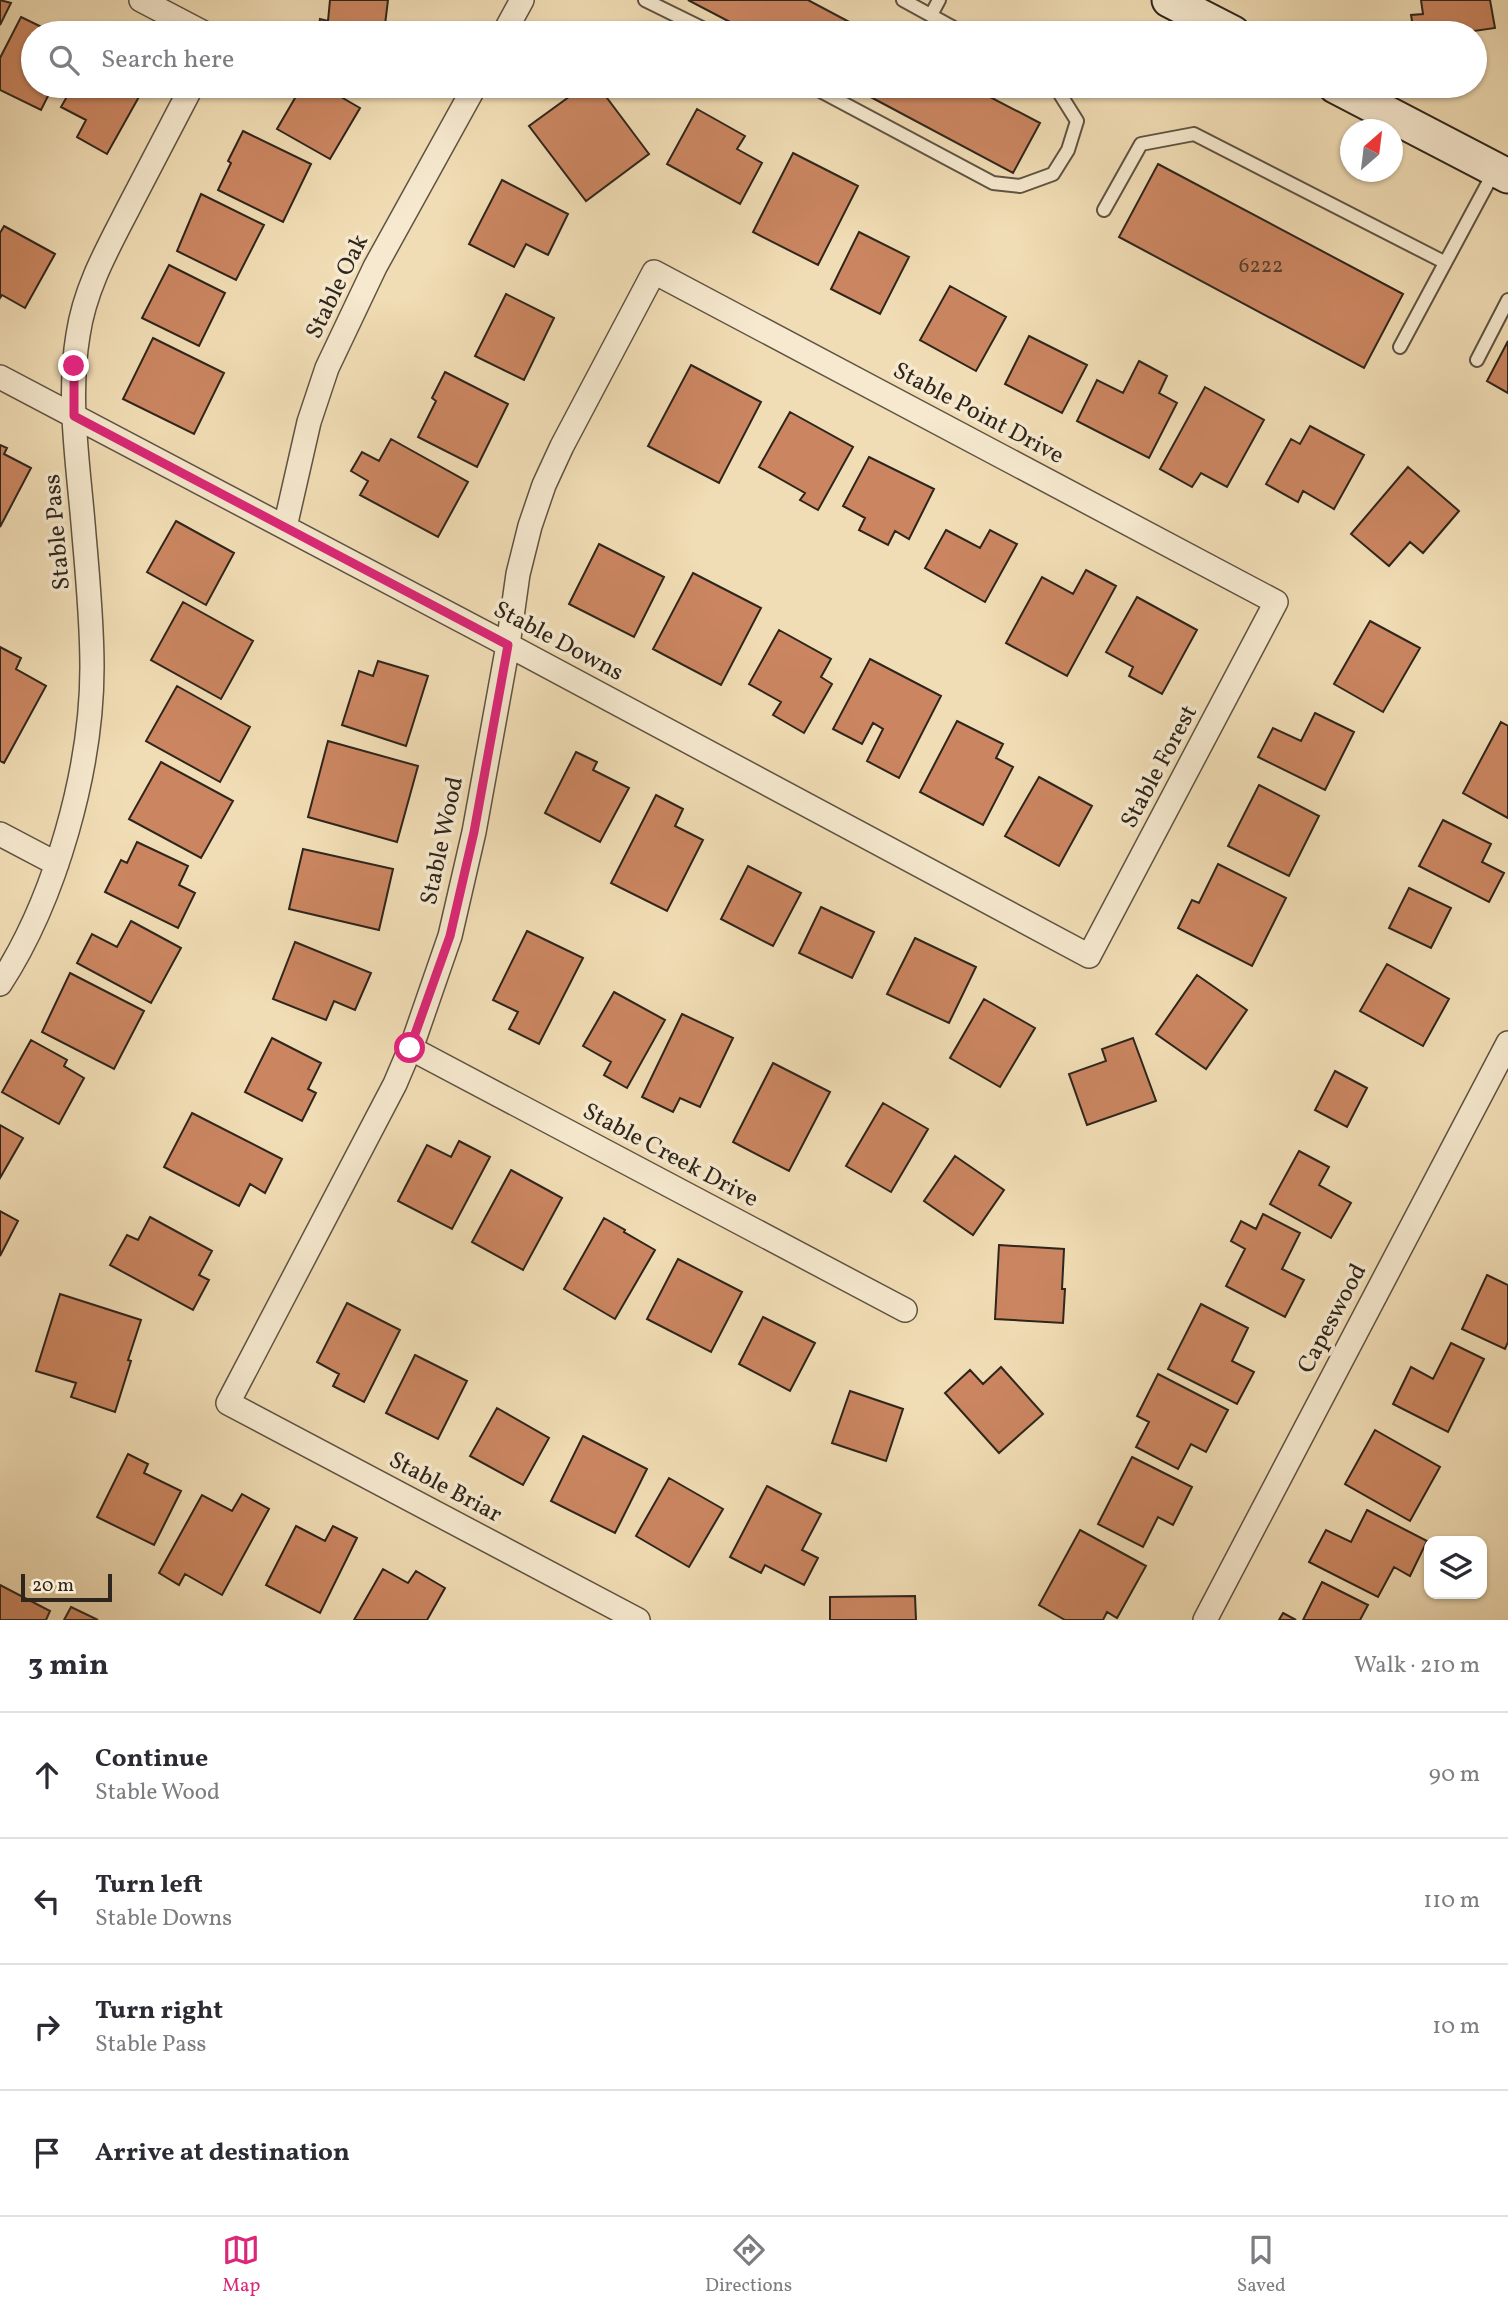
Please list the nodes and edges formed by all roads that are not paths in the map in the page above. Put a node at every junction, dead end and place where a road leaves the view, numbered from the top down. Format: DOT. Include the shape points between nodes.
graph roads {
  1 [pos="141,0"];
  2 [pos="522,0"];
  3 [pos="645,0"];
  4 [pos="903,0"];
  5 [pos="939,0"];
  6 [pos="1170,0"];
  7 [pos="931,15"];
  8 [pos="181,21"];
  9 [pos="511,21"];
  10 [pos="688,21"];
  11 [pos="942,21"];
  12 [pos="1210,21"];
  13 [pos="186,98"];
  14 [pos="468,98"];
  15 [pos="834,98"];
  16 [pos="1063,98"];
  17 [pos="1358,98"];
  18 [pos="1502,173"];
  19 [pos="1104,210"];
  20 [pos="1444,262"];
  21 [pos="654,272"];
  22 [pos="1508,300"];
  23 [pos="1400,347"];
  24 [pos="1477,360"];
  25 [pos="0,377"];
  26 [pos="74,416"];
  27 [pos="285,527"];
  28 [pos="1276,602"];
  29 [pos="508,645"];
  30 [pos="0,834"];
  31 [pos="57,864"];
  32 [pos="1090,956"];
  33 [pos="0,984"];
  34 [pos="1508,1043"];
  35 [pos="410,1048"];
  36 [pos="905,1310"];
  37 [pos="228,1403"];
  38 [pos="638,1620"];
  39 [pos="1205,1620"];
  1 -- 8 [label="street"];
  2 -- 9 [label="street"];
  3 -- 10 [label="lane"];
  4 -- 7 [label="lane"];
  5 -- 7 [label="lane"];
  6 -- 12 [label="main road"];
  7 -- 11 [label="lane"];
  13 -- 26 [label="street, Stable Pass" via="95,271 78,333"];
  14 -- 27 [label="street, Stable Oak" via="375,267 327,368 303,445"];
  15 -- 16 [label="lane" via="993,183 1020,186 1053,174 1068,150 1077,121"];
  17 -- 18 [label="main road"];
  18 -- 20 [label="lane"];
  19 -- 20 [label="lane" via="1141,144 1194,134"];
  20 -- 23 [label="lane"];
  21 -- 28 [label="street, Stable Point Drive"];
  21 -- 29 [label="street, Stable Wood" via="544,485 518,574"];
  22 -- 24 [label="lane"];
  25 -- 26 [label="street, Stable Downs"];
  26 -- 27 [label="street, Stable Downs"];
  26 -- 31 [label="street, Stable Pass" via="92,670 88,734"];
  27 -- 29 [label="street, Stable Downs"];
  28 -- 32 [label="street, Stable Forest"];
  29 -- 32 [label="street, Stable Downs"];
  29 -- 35 [label="street, Stable Wood" via="450,936"];
  30 -- 31 [label="street"];
  31 -- 33 [label="street, Stable Pass"];
  34 -- 39 [label="street, Capeswood"];
  35 -- 36 [label="street, Stable Creek Drive"];
  35 -- 37 [label="street, Stable Wood"];
  37 -- 38 [label="street, Stable Briar"];
}
